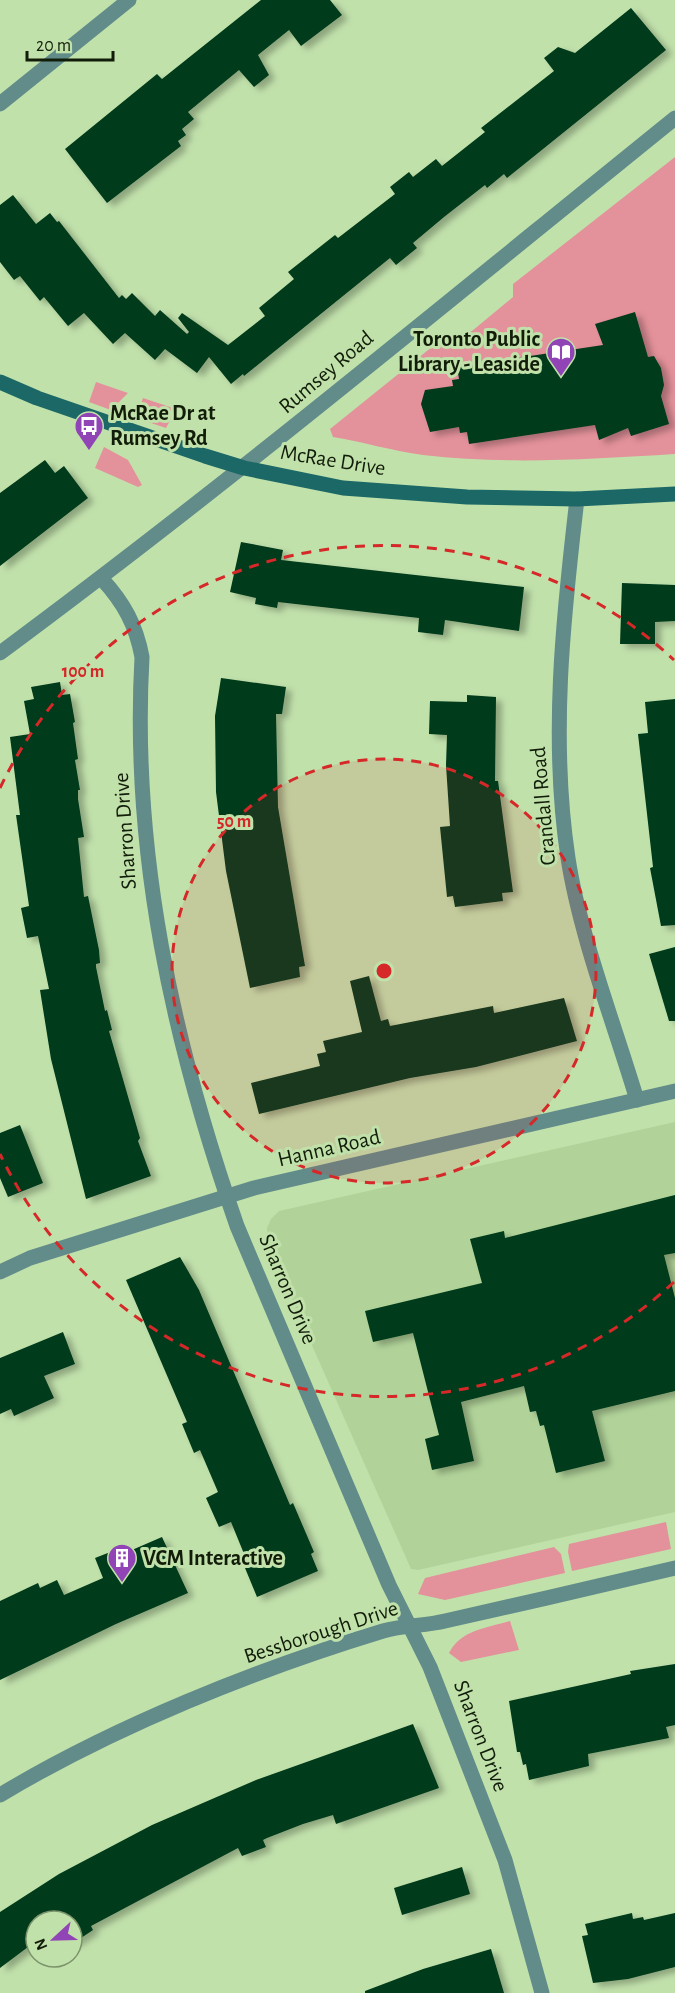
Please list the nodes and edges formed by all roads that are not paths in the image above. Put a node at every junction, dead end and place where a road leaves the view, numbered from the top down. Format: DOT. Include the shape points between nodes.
graph roads {
  1 [pos="129,0"];
  2 [pos="0,104"];
  3 [pos="675,118"];
  4 [pos="0,382"];
  5 [pos="244,468"];
  6 [pos="675,494"];
  7 [pos="577,499"];
  8 [pos="102,579"];
  9 [pos="0,653"];
  10 [pos="675,1091"];
  11 [pos="637,1100"];
  12 [pos="227,1196"];
  13 [pos="0,1272"];
  14 [pos="675,1568"];
  15 [pos="409,1626"];
  16 [pos="0,1795"];
  17 [pos="542,1993"];
  1 -- 2 [label="street"];
  3 -- 5 [label="street, Rumsey Road"];
  4 -- 5 [label="street, McRae Drive"];
  5 -- 7 [label="street, McRae Drive" via="343,488 467,497"];
  5 -- 8 [label="street, Rumsey Road"];
  6 -- 7 [label="street, McRae Drive"];
  7 -- 11 [label="street, Crandall Road" via="562,628 562,810 580,913"];
  8 -- 9 [label="street, Rumsey Road"];
  8 -- 12 [label="street, Sharron Drive" via="124,605 142,657 142,789 155,920 177,1031"];
  10 -- 11 [label="street, Hanna Road"];
  11 -- 12 [label="street, Hanna Road"];
  12 -- 13 [label="street, Hanna Road" via="30,1258"];
  12 -- 15 [label="street, Sharron Drive"];
  14 -- 15 [label="street, Bessborough Drive" via="437,1623"];
  15 -- 16 [label="street, Bessborough Drive" via="384,1630 223,1687 123,1732"];
  15 -- 17 [label="street, Sharron Drive" via="430,1667 505,1860"];
}
